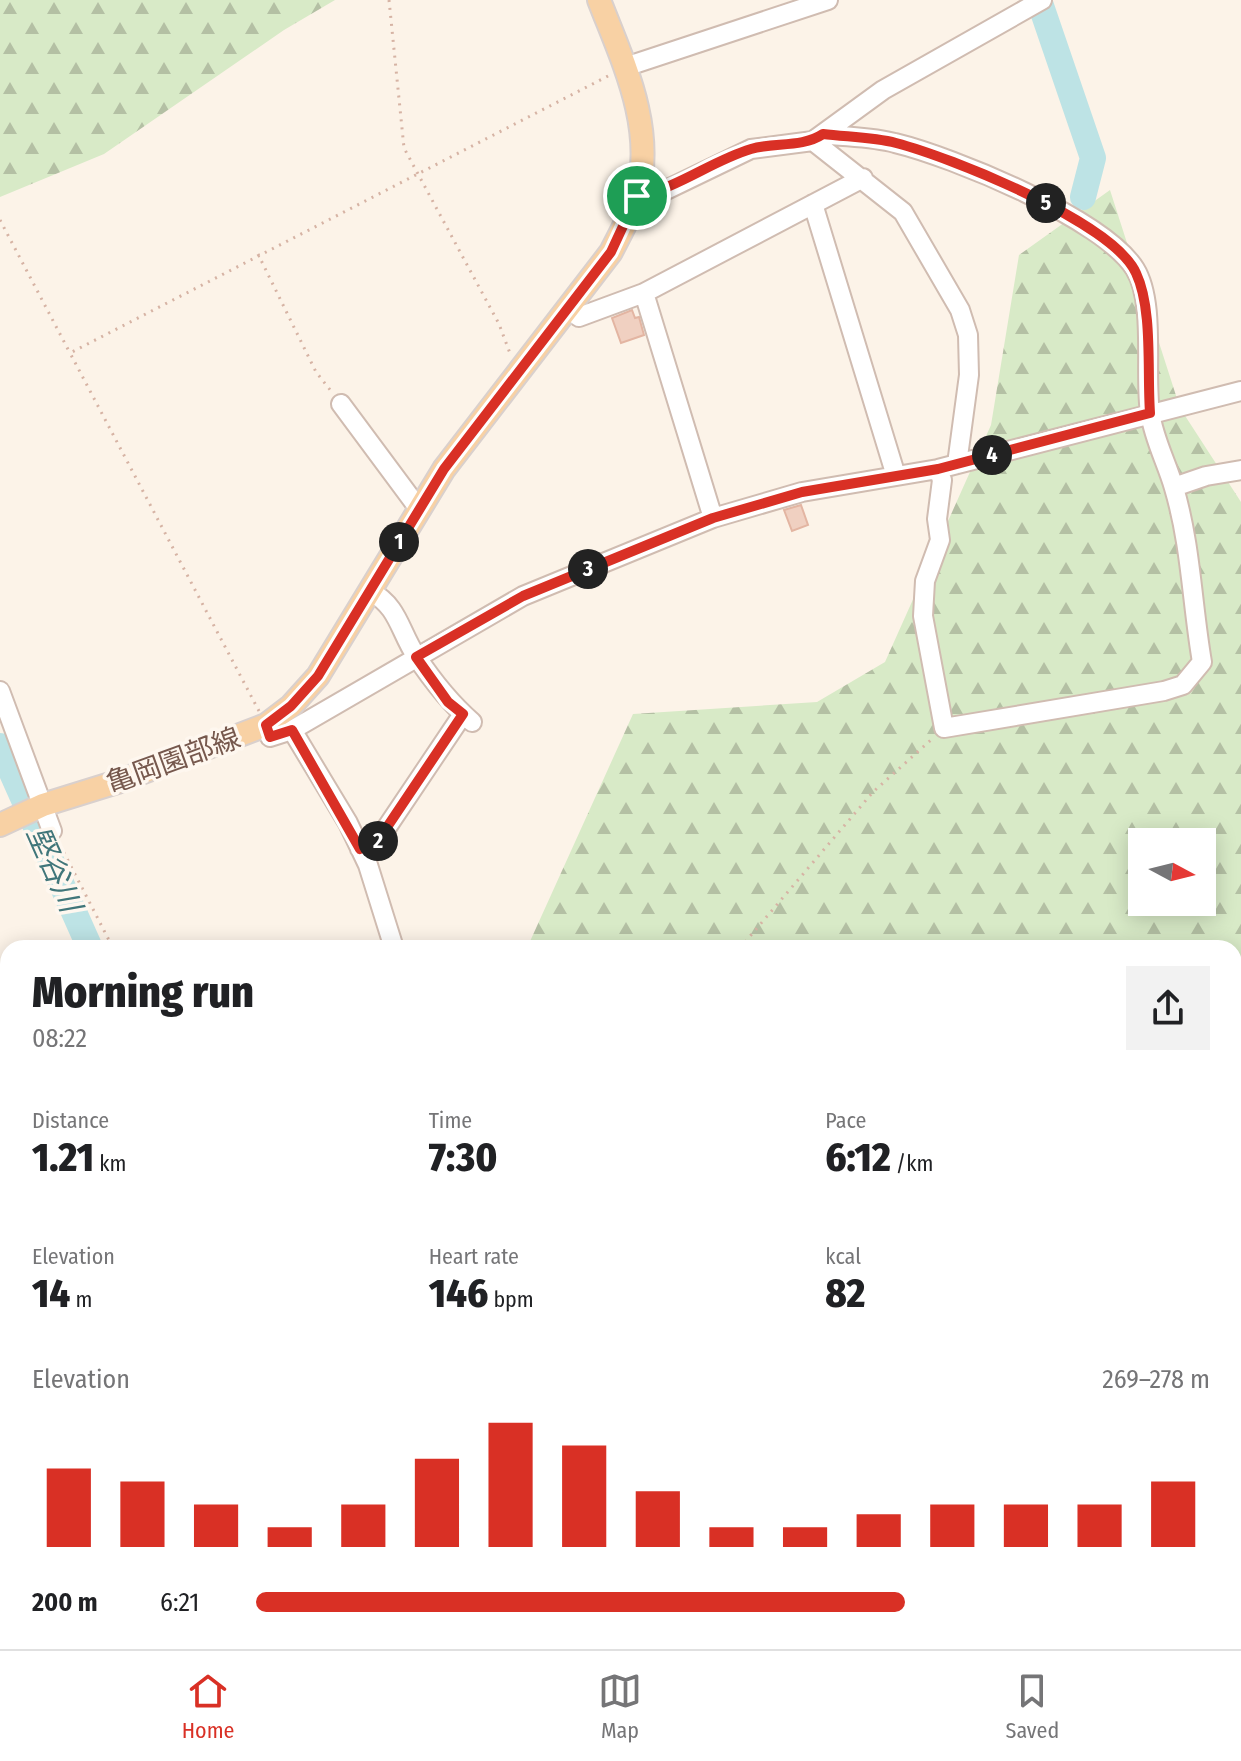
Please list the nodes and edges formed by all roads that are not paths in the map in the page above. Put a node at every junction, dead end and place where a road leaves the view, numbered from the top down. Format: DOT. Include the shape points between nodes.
graph roads {
  1 [pos="599,0"];
  2 [pos="828,0"];
  3 [pos="1032,4"];
  4 [pos="625,67"];
  5 [pos="818,138"];
  6 [pos="863,178"];
  7 [pos="637,196"];
  8 [pos="813,204"];
  9 [pos="644,293"];
  10 [pos="567,308"];
  11 [pos="1241,391"];
  12 [pos="341,404"];
  13 [pos="1150,413"];
  14 [pos="957,464"];
  15 [pos="938,469"];
  16 [pos="1241,470"];
  17 [pos="896,476"];
  18 [pos="1174,487"];
  19 [pos="419,509"];
  20 [pos="713,518"];
  21 [pos="370,591"];
  22 [pos="416,657"];
  23 [pos="0,691"];
  24 [pos="266,725"];
  25 [pos="292,730"];
  26 [pos="43,805"];
  27 [pos="0,825"];
  28 [pos="52,831"];
  29 [pos="360,849"];
  30 [pos="391,940"];
  1 -- 4 [label="main road, 亀岡園部線"];
  2 -- 4 [label="street"];
  3 -- 5 [label="street" via="883,90"];
  4 -- 7 [label="main road, 亀岡園部線" via="643,145"];
  5 -- 6 [label="street"];
  5 -- 7 [label="street" via="751,149 664,191"];
  5 -- 13 [label="street" via="895,142 1006,184 1080,223 1124,258 1144,295"];
  6 -- 8 [label="street"];
  6 -- 14 [label="street" via="903,212 960,310 968,335 969,375"];
  7 -- 10 [label="main road, 亀岡園部線" via="611,252"];
  8 -- 9 [label="street"];
  8 -- 17 [label="street"];
  9 -- 10 [label="street" via="579,317"];
  9 -- 20 [label="street"];
  10 -- 19 [label="main road, 亀岡園部線"];
  11 -- 13 [label="street"];
  12 -- 19 [label="street"];
  13 -- 14 [label="street"];
  13 -- 18 [label="street"];
  14 -- 15 [label="street"];
  15 -- 17 [label="street"];
  15 -- 18 [label="street" via="940,540 925,581 923,616 944,728 1183,685 1202,662 1191,564"];
  16 -- 18 [label="street"];
  17 -- 20 [label="street" via="802,492"];
  19 -- 21 [label="main road, 亀岡園部線"];
  20 -- 22 [label="street" via="523,596"];
  21 -- 22 [label="street" via="388,601"];
  21 -- 24 [label="main road, 亀岡園部線" via="318,676"];
  22 -- 25 [label="street"];
  22 -- 29 [label="street" via="448,702 468,718 377,842"];
  23 -- 26 [label="street"];
  24 -- 25 [label="street" via="270,737"];
  24 -- 26 [label="main road, 亀岡園部線"];
  25 -- 29 [label="street"];
  26 -- 27 [label="main road, 亀岡園部線"];
  26 -- 28 [label="street"];
  29 -- 30 [label="street"];
}
